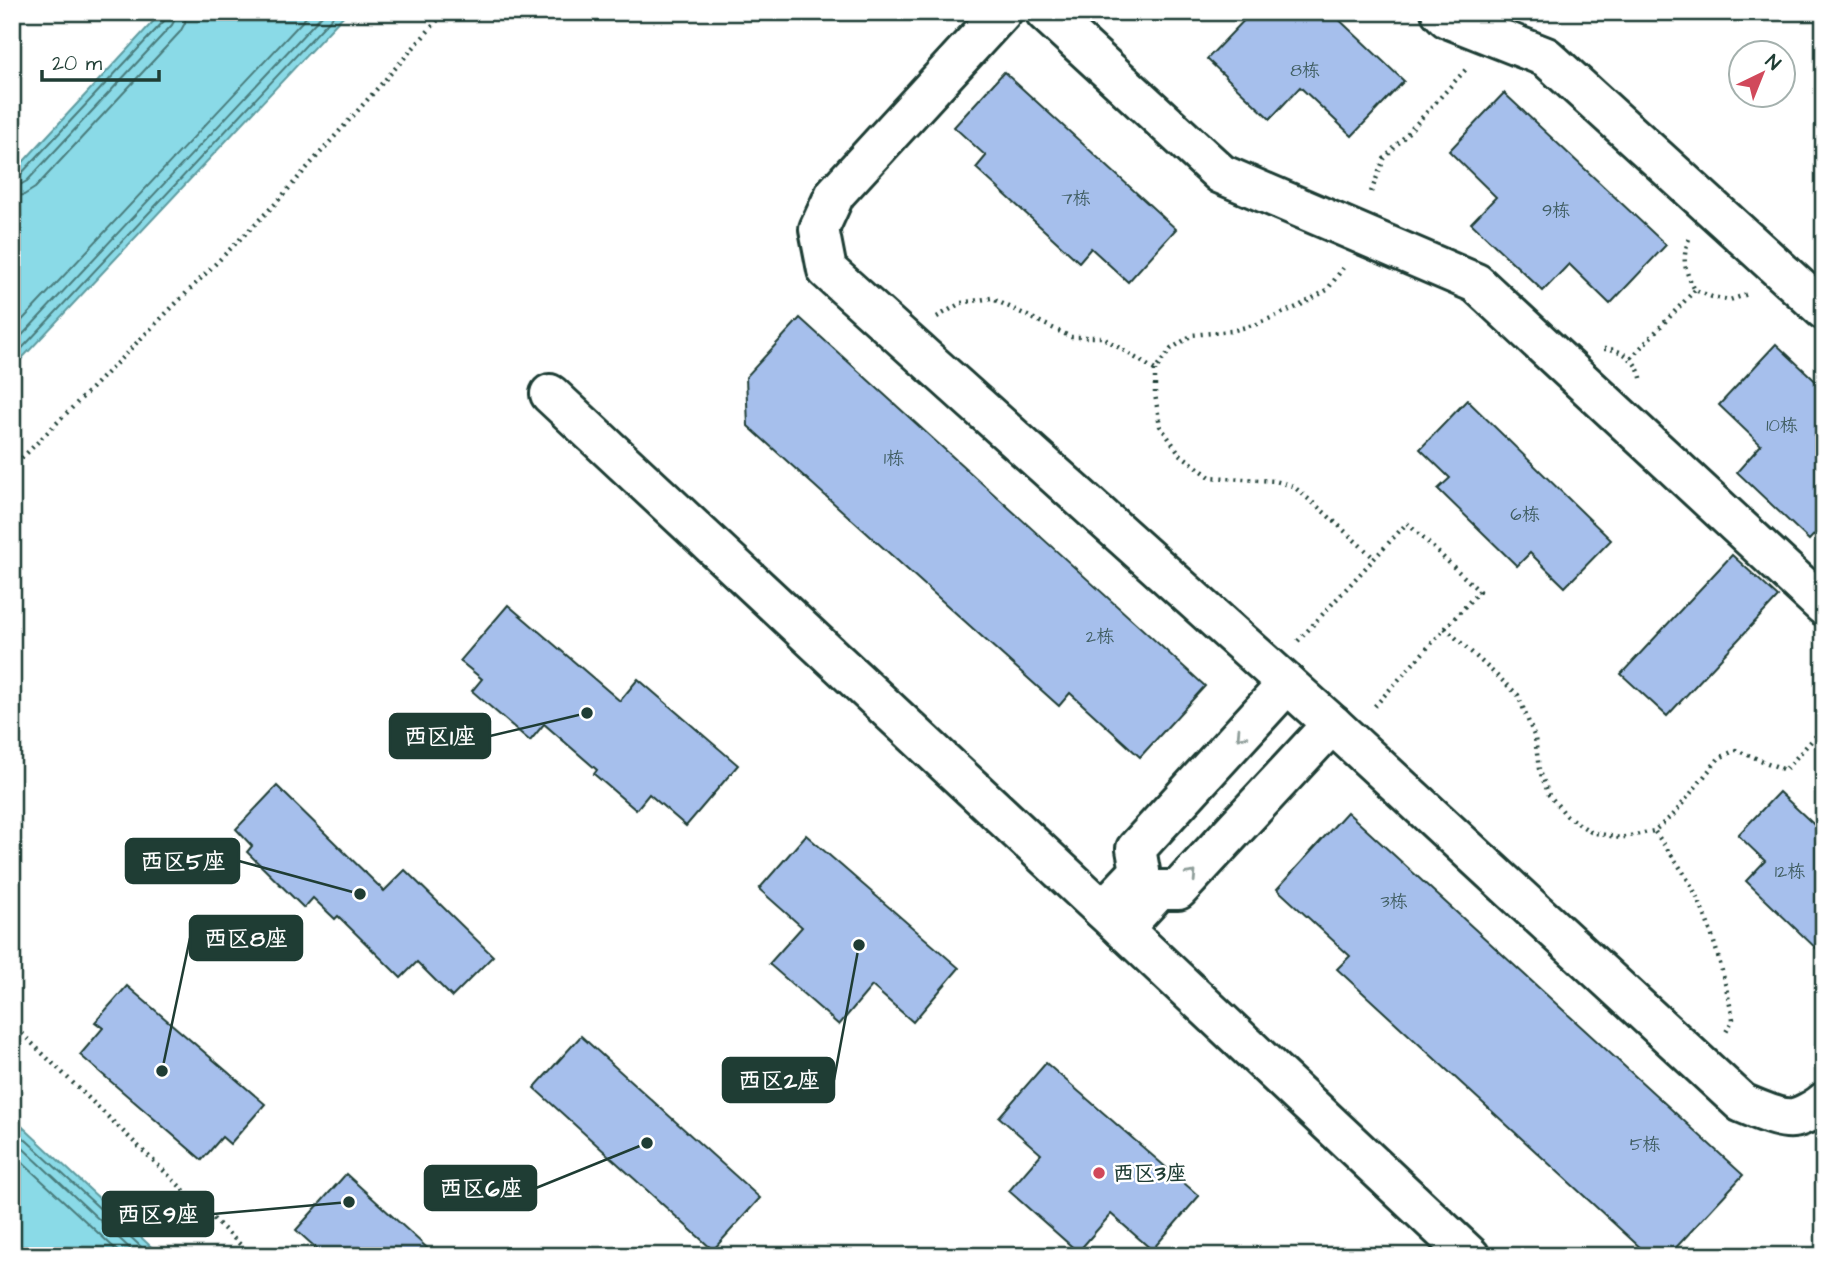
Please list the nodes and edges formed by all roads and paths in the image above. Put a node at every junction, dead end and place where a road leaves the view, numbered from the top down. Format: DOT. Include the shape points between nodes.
graph roads {
  1 [pos="445,12"];
  2 [pos="1002,12"];
  3 [pos="1045,12"];
  4 [pos="1441,12"];
  5 [pos="1495,37"];
  6 [pos="1371,192"];
  7 [pos="1394,248"];
  8 [pos="1695,290"];
  9 [pos="1824,310"];
  10 [pos="910,345"];
  11 [pos="1631,358"];
  12 [pos="1155,370"];
  13 [pos="550,394"];
  14 [pos="12,468"];
  15 [pos="1374,558"];
  16 [pos="1824,606"];
  17 [pos="1445,628"];
  18 [pos="1279,677"];
  19 [pos="1824,727"];
  20 [pos="1339,730"];
  21 [pos="1654,831"];
  22 [pos="1113,919"];
  23 [pos="12,1024"];
  24 [pos="1699,1064"];
  25 [pos="1824,1102"];
  26 [pos="252,1256"];
  27 [pos="1470,1256"];
  1 -- 14 [label="path" via="275,204"];
  2 -- 10 [label="street" via="835,194 819,229 827,271"];
  3 -- 7 [label="street" via="1221,174"];
  4 -- 5 [label="street"];
  5 -- 6 [label="path" via="1384,159"];
  5 -- 9 [label="street" via="1546,57"];
  7 -- 12 [label="path" via="1372,267 1345,266 1327,290 1299,306 1257,324 1192,335 1171,349"];
  7 -- 16 [label="street" via="1476,283"];
  8 -- 11 [label="path"];
  10 -- 12 [label="path" via="935,319 961,303 991,298 1071,337 1102,337"];
  10 -- 18 [label="street"];
  12 -- 15 [label="path" via="1160,426 1180,454 1210,477 1293,486"];
  13 -- 22 [label="street"];
  15 -- 17 [label="path" via="1407,523 1479,591"];
  15 -- 18 [label="path"];
  17 -- 20 [label="path"];
  17 -- 21 [label="path" via="1518,695 1535,738 1539,769 1549,795 1567,816 1591,832 1620,838"];
  18 -- 20 [label="street"];
  18 -- 22 [label="street, one-way" via="1136,849 1140,871"];
  19 -- 21 [label="path" via="1785,770 1736,750 1719,758 1674,814"];
  22 -- 20 [label="street, one-way" via="1159,890 1178,890"];
  20 -- 24 [label="street"];
  21 -- 24 [label="path" via="1696,894 1732,1018 1721,1041"];
  22 -- 27 [label="street"];
  23 -- 26 [label="path"];
  24 -- 25 [label="street" via="1742,1103 1768,1114 1792,1118"];
}
